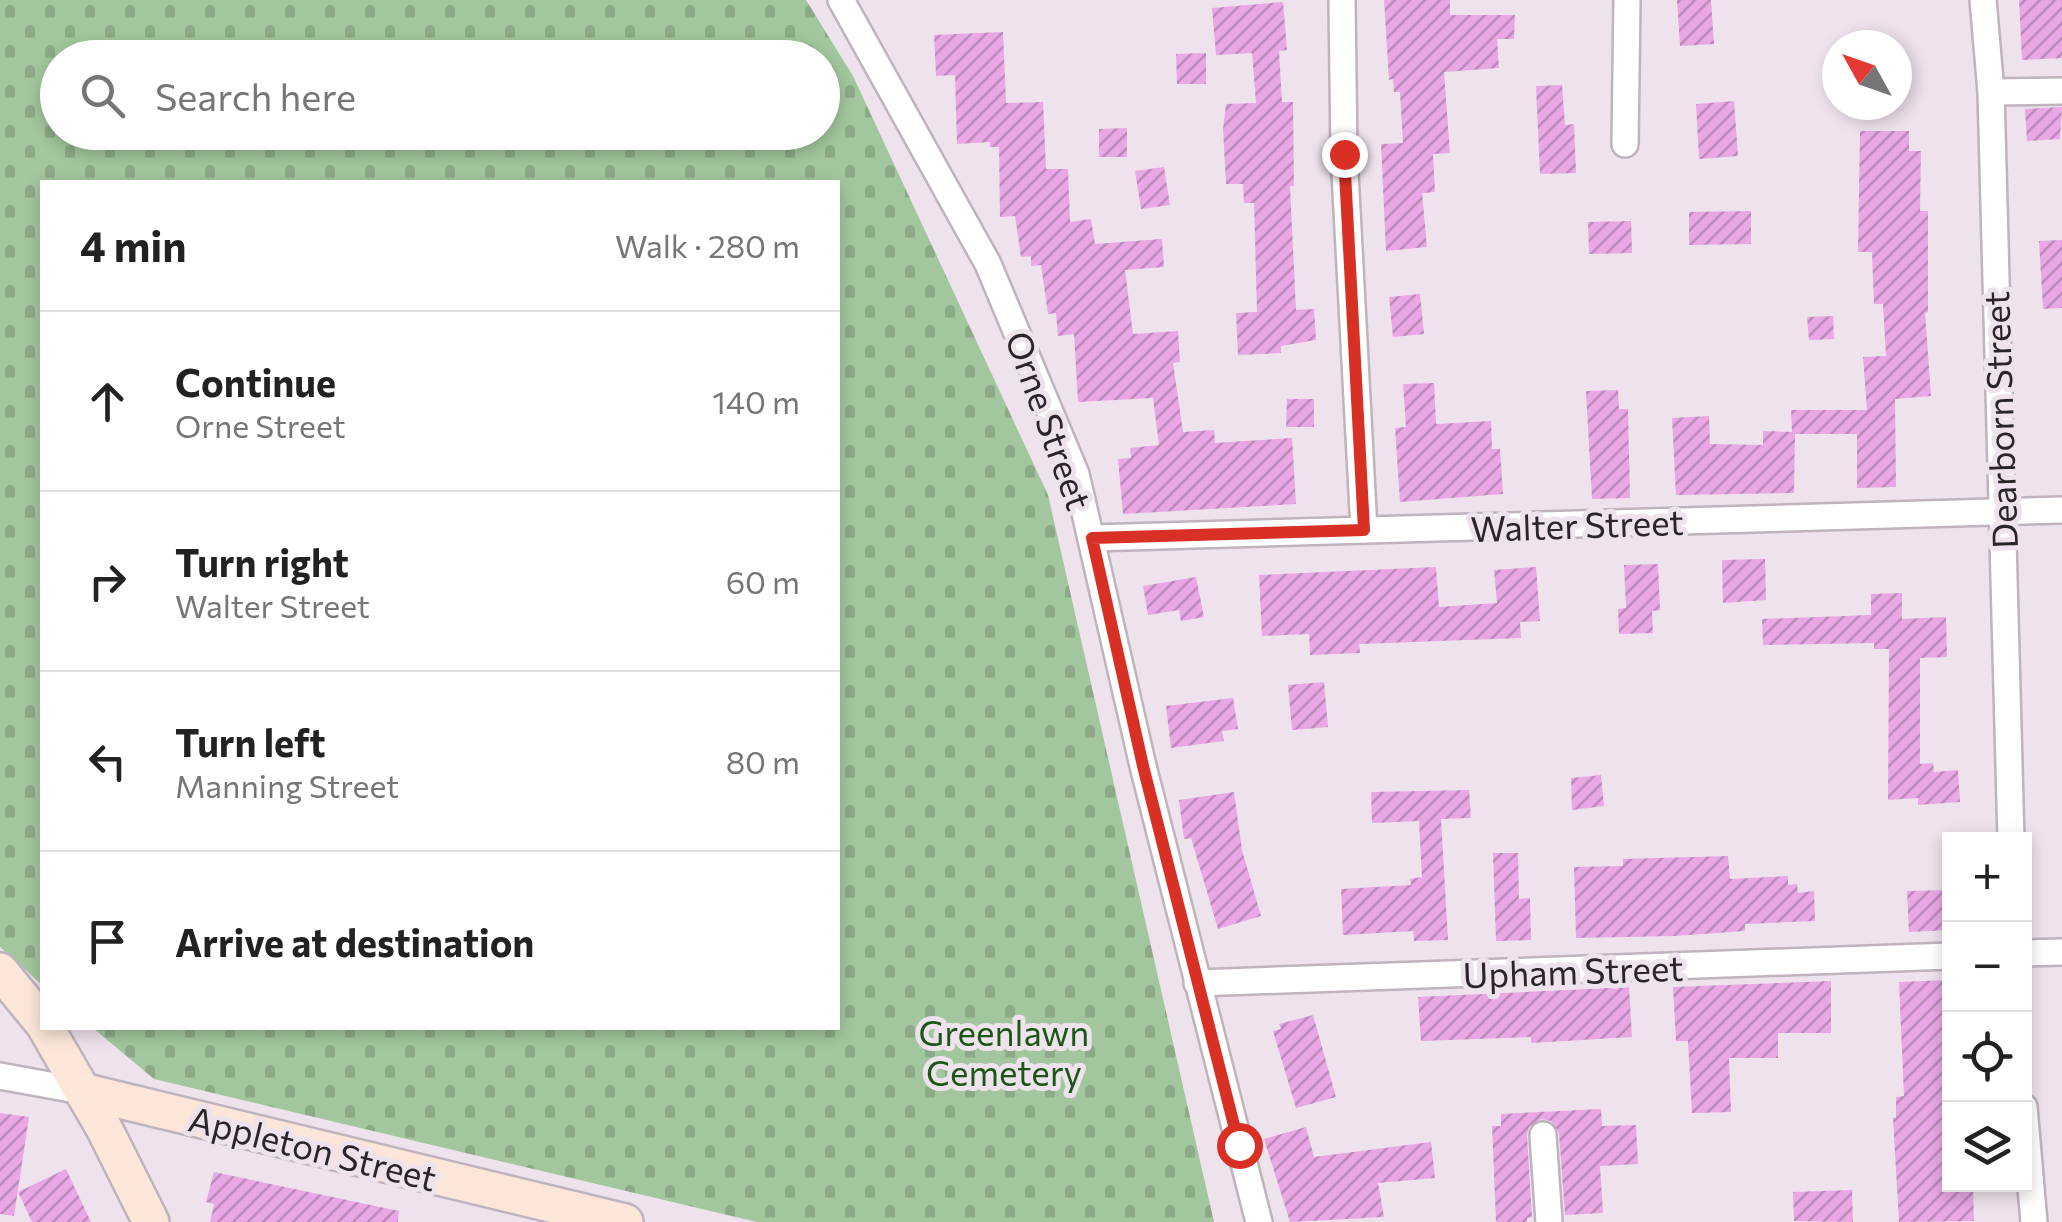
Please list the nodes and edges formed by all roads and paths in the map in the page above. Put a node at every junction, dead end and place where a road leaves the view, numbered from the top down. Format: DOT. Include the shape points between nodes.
graph roads {
  1 [pos="841,0"];
  2 [pos="1342,0"];
  3 [pos="1627,0"];
  4 [pos="1984,0"];
  5 [pos="2062,91"];
  6 [pos="1991,92"];
  7 [pos="1625,144"];
  8 [pos="2062,510"];
  9 [pos="2002,512"];
  10 [pos="1364,530"];
  11 [pos="1092,538"];
  12 [pos="2010,832"];
  13 [pos="2062,952"];
  14 [pos="2032,953"];
  15 [pos="1942,956"];
  16 [pos="0,971"];
  17 [pos="1197,984"];
  18 [pos="40,1020"];
  19 [pos="47,1030"];
  20 [pos="0,1076"];
  21 [pos="82,1091"];
  22 [pos="1543,1135"];
  23 [pos="2031,1192"];
  24 [pos="151,1222"];
  25 [pos="624,1222"];
  26 [pos="1259,1222"];
  27 [pos="1549,1222"];
  28 [pos="2034,1222"];
  1 -- 11 [label="street, Orne Street" via="988,264 1050,403"];
  2 -- 10 [label="street"];
  3 -- 7 [label="street"];
  4 -- 6 [label="street, Dearborn Street"];
  5 -- 6 [label="street"];
  6 -- 9 [label="street, Dearborn Street"];
  8 -- 9 [label="street, Walter Street"];
  9 -- 10 [label="street, Walter Street"];
  9 -- 12 [label="street, Dearborn Street"];
  10 -- 11 [label="street, Walter Street"];
  11 -- 17 [label="street, Orne Street"];
  13 -- 14 [label="street"];
  15 -- 17 [label="street, Upham Street"];
  16 -- 18 [label="street"];
  17 -- 26 [label="street, Orne Street"];
  19 -- 21 [label="street"];
  20 -- 21 [label="street, Appleton Street"];
  21 -- 24 [label="street"];
  21 -- 25 [label="street, Appleton Street"];
  22 -- 27 [label="street"];
  23 -- 28 [label="street"];
}
